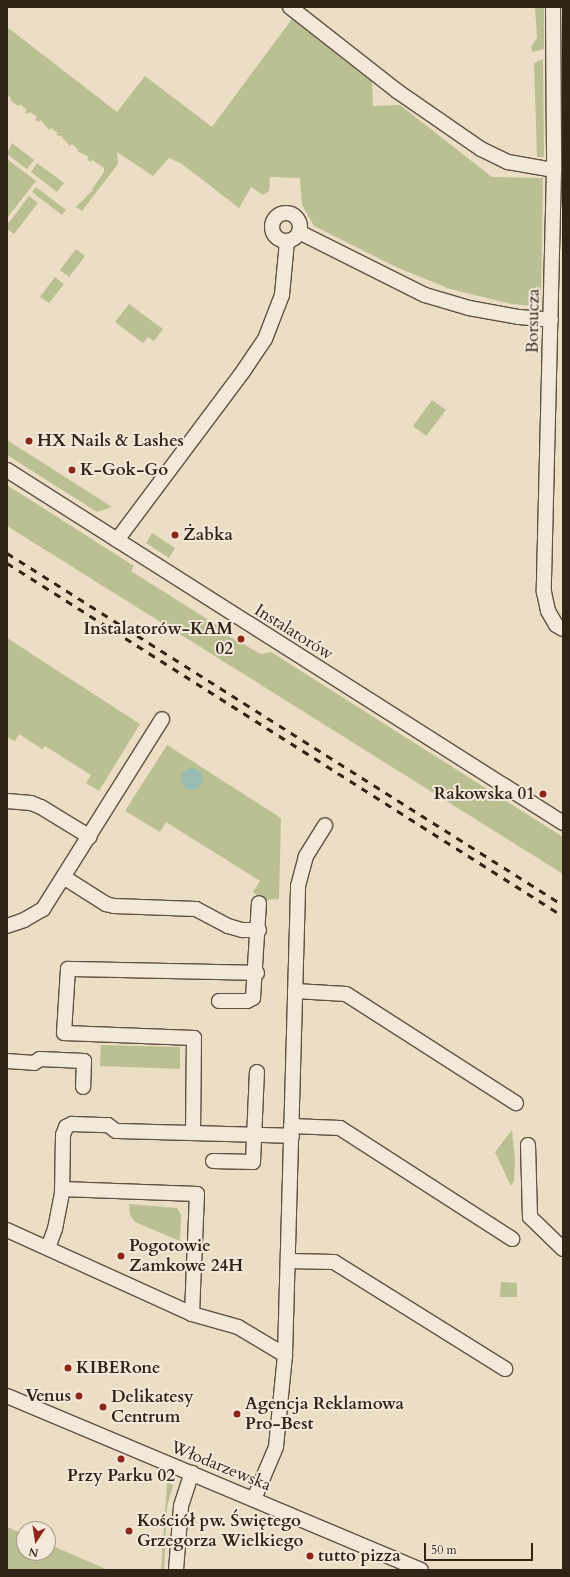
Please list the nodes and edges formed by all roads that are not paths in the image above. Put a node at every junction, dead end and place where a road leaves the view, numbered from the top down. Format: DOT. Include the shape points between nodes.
graph roads {
  1 [pos="290,7"];
  2 [pos="553,7"];
  3 [pos="554,170"];
  4 [pos="299,232"];
  5 [pos="287,241"];
  6 [pos="551,320"];
  7 [pos="7,470"];
  8 [pos="117,540"];
  9 [pos="563,629"];
  10 [pos="162,719"];
  11 [pos="7,801"];
  12 [pos="563,823"];
  13 [pos="325,825"];
  14 [pos="90,837"];
  15 [pos="65,878"];
  16 [pos="259,903"];
  17 [pos="7,926"];
  18 [pos="259,930"];
  19 [pos="256,973"];
  20 [pos="295,991"];
  21 [pos="219,1001"];
  22 [pos="7,1061"];
  23 [pos="257,1072"];
  24 [pos="83,1087"];
  25 [pos="516,1103"];
  26 [pos="291,1131"];
  27 [pos="193,1133"];
  28 [pos="254,1135"];
  29 [pos="528,1145"];
  30 [pos="213,1160"];
  31 [pos="62,1189"];
  32 [pos="7,1230"];
  33 [pos="512,1239"];
  34 [pos="48,1248"];
  35 [pos="563,1249"];
  36 [pos="288,1261"];
  37 [pos="192,1314"];
  38 [pos="285,1355"];
  39 [pos="504,1369"];
  40 [pos="7,1396"];
  41 [pos="192,1473"];
  42 [pos="254,1499"];
  43 [pos="176,1570"];
  44 [pos="421,1570"];
  1 -- 3 [label="street" via="397,91 481,149 508,162"];
  2 -- 3 [label="street, Borsucza"];
  3 -- 6 [label="street, Borsucza"];
  4 -- 5 [label="street"];
  4 -- 5 [label="street" via="300,226 293,215 283,213 276,216 272,224 272,233 278,239"];
  4 -- 6 [label="street" via="426,295 469,308"];
  5 -- 8 [label="street" via="282,294 274,319 262,343"];
  6 -- 9 [label="street, Borsucza" via="544,592 548,611 556,625"];
  7 -- 8 [label="street, Instalatorów"];
  8 -- 12 [label="street, Instalatorów"];
  10 -- 14 [label="street"];
  11 -- 14 [label="street" via="30,803 41,807"];
  13 -- 20 [label="street" via="306,856 298,886"];
  14 -- 15 [label="street"];
  15 -- 17 [label="street" via="43,910"];
  15 -- 18 [label="street" via="110,905 196,909 228,926 242,930"];
  16 -- 18 [label="street"];
  18 -- 19 [label="street"];
  19 -- 21 [label="street" via="253,998 247,1001"];
  19 -- 27 [label="street" via="68,969 64,1033 194,1038"];
  20 -- 25 [label="street" via="346,994"];
  20 -- 26 [label="street"];
  22 -- 24 [label="street" via="84,1061"];
  23 -- 28 [label="street"];
  26 -- 28 [label="street"];
  26 -- 33 [label="street" via="340,1128"];
  26 -- 36 [label="street"];
  27 -- 28 [label="street"];
  27 -- 31 [label="street" via="116,1131 108,1125 72,1124 66,1127 63,1134"];
  28 -- 30 [label="street" via="253,1162"];
  29 -- 35 [label="street" via="530,1217"];
  31 -- 34 [label="street" via="59,1214"];
  31 -- 37 [label="street" via="197,1194"];
  32 -- 34 [label="street"];
  34 -- 37 [label="street"];
  36 -- 38 [label="street"];
  36 -- 39 [label="street" via="334,1262"];
  37 -- 38 [label="street" via="238,1327"];
  38 -- 42 [label="street" via="276,1447"];
  40 -- 41 [label="street, Włodarzewska"];
  41 -- 42 [label="street, Włodarzewska"];
  41 -- 43 [label="street" via="181,1506"];
  42 -- 44 [label="street, Włodarzewska"];
}
